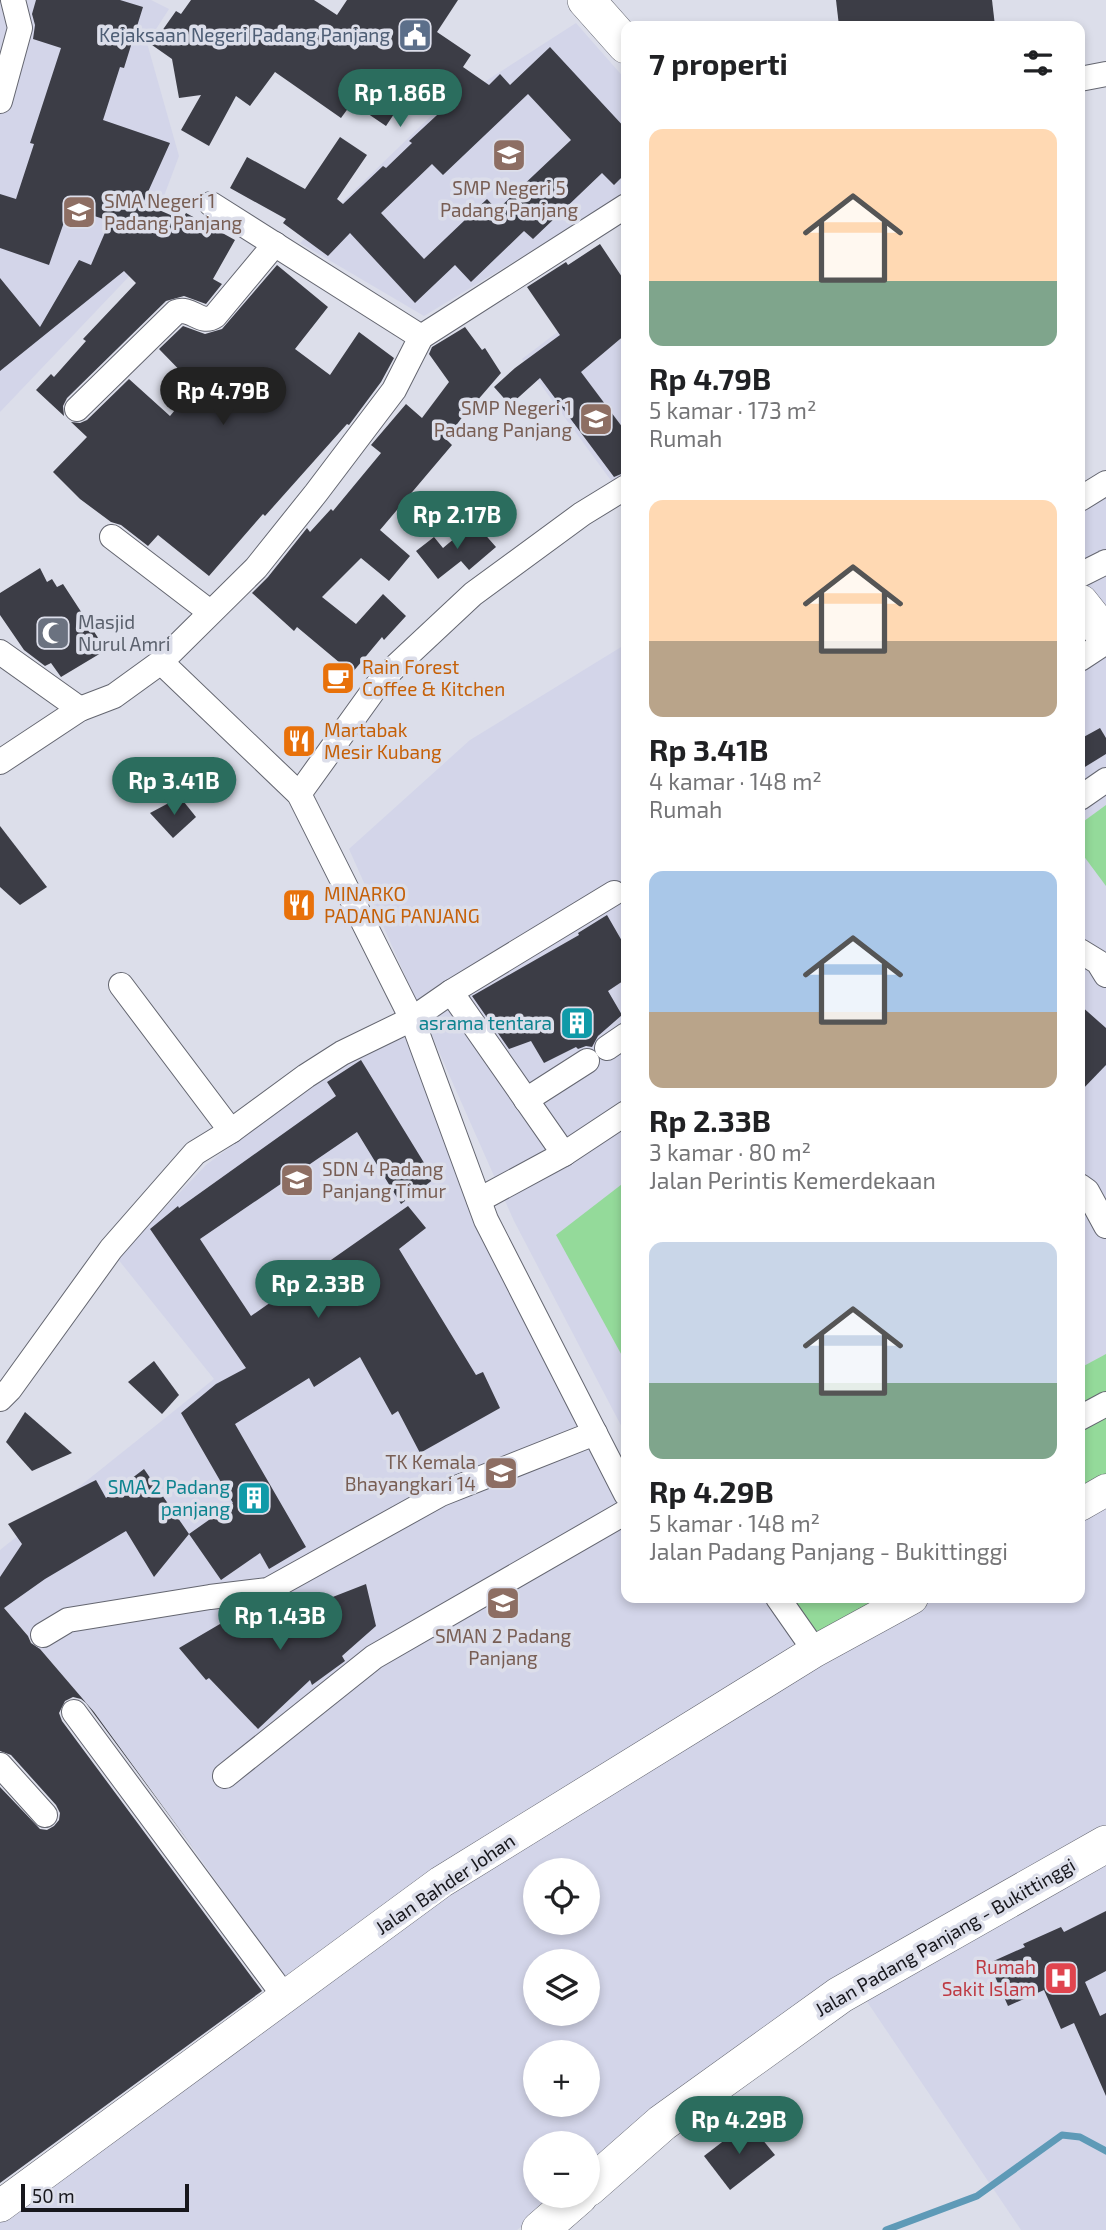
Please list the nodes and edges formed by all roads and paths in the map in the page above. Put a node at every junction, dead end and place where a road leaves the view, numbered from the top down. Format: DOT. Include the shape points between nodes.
graph roads {
  1 [pos="13,0"];
  2 [pos="586,0"];
  3 [pos="621,39"];
  4 [pos="1106,74"];
  5 [pos="1085,78"];
  6 [pos="0,101"];
  7 [pos="211,204"];
  8 [pos="621,209"];
  9 [pos="275,244"];
  10 [pos="421,337"];
  11 [pos="77,409"];
  12 [pos="1106,483"];
  13 [pos="621,490"];
  14 [pos="1085,496"];
  15 [pos="112,537"];
  16 [pos="1106,562"];
  17 [pos="1085,572"];
  18 [pos="1085,609"];
  19 [pos="210,612"];
  20 [pos="1106,636"];
  21 [pos="1106,642"];
  22 [pos="0,652"];
  23 [pos="1085,656"];
  24 [pos="161,662"];
  25 [pos="80,709"];
  26 [pos="0,762"];
  27 [pos="1106,779"];
  28 [pos="299,794"];
  29 [pos="1085,794"];
  30 [pos="614,893"];
  31 [pos="121,985"];
  32 [pos="451,992"];
  33 [pos="412,1019"];
  34 [pos="607,1048"];
  35 [pos="526,1100"];
  36 [pos="621,1116"];
  37 [pos="231,1131"];
  38 [pos="564,1154"];
  39 [pos="1085,1190"];
  40 [pos="479,1200"];
  41 [pos="1106,1226"];
  42 [pos="0,1399"];
  43 [pos="1106,1404"];
  44 [pos="1085,1415"];
  45 [pos="595,1433"];
  46 [pos="621,1484"];
  47 [pos="1106,1490"];
  48 [pos="1085,1502"];
  49 [pos="621,1515"];
  50 [pos="781,1603"];
  51 [pos="903,1603"];
  52 [pos="43,1636"];
  53 [pos="815,1651"];
  54 [pos="75,1712"];
  55 [pos="0,1765"];
  56 [pos="225,1776"];
  57 [pos="45,1815"];
  58 [pos="1106,1844"];
  59 [pos="285,1997"];
  60 [pos="600,2177"];
  61 [pos="0,2206"];
  62 [pos="565,2208"];
  63 [pos="540,2230"];
  1 -- 6 [label="street" via="20,29"];
  2 -- 3 [label="highway"];
  4 -- 5 [label="street"];
  7 -- 9 [label="street"];
  8 -- 10 [label="street"];
  9 -- 10 [label="street"];
  9 -- 11 [label="street" via="215,316 203,320 188,310 176,312"];
  10 -- 19 [label="street" via="394,390 316,494 256,568"];
  12 -- 14 [label="street"];
  13 -- 28 [label="street" via="473,594 381,680"];
  15 -- 19 [label="street"];
  16 -- 17 [label="street"];
  18 -- 20 [label="highway"];
  19 -- 24 [label="street"];
  21 -- 23 [label="street"];
  22 -- 25 [label="street"];
  24 -- 25 [label="street" via="114,696"];
  24 -- 28 [label="street"];
  25 -- 26 [label="street"];
  27 -- 29 [label="street"];
  28 -- 33 [label="street"];
  30 -- 32 [label="street"];
  31 -- 37 [label="street"];
  32 -- 33 [label="street"];
  32 -- 35 [label="street"];
  33 -- 37 [label="street" via="342,1053"];
  33 -- 40 [label="street"];
  34 -- 35 [label="street"];
  35 -- 38 [label="street"];
  36 -- 38 [label="street"];
  37 -- 42 [label="street" via="195,1153 111,1249"];
  38 -- 40 [label="street"];
  39 -- 41 [label="street"];
  40 -- 45 [label="street"];
  43 -- 44 [label="street"];
  45 -- 46 [label="street"];
  45 -- 52 [label="street" via="442,1494 268,1590 68,1620"];
  47 -- 48 [label="main road"];
  49 -- 56 [label="street" via="374,1657"];
  50 -- 53 [label="street"];
  51 -- 53 [label="main road, Jalan Bahder Johan"];
  53 -- 59 [label="main road, Jalan Bahder Johan" via="441,1882"];
  54 -- 59 [label="street"];
  55 -- 57 [label="street"];
  58 -- 60 [label="highway, Jalan Padang Panjang - Bukittinggi" via="840,1995 662,2123"];
  59 -- 61 [label="main road, Jalan Bahder Johan"];
  62 -- 63 [label="highway"];
}
